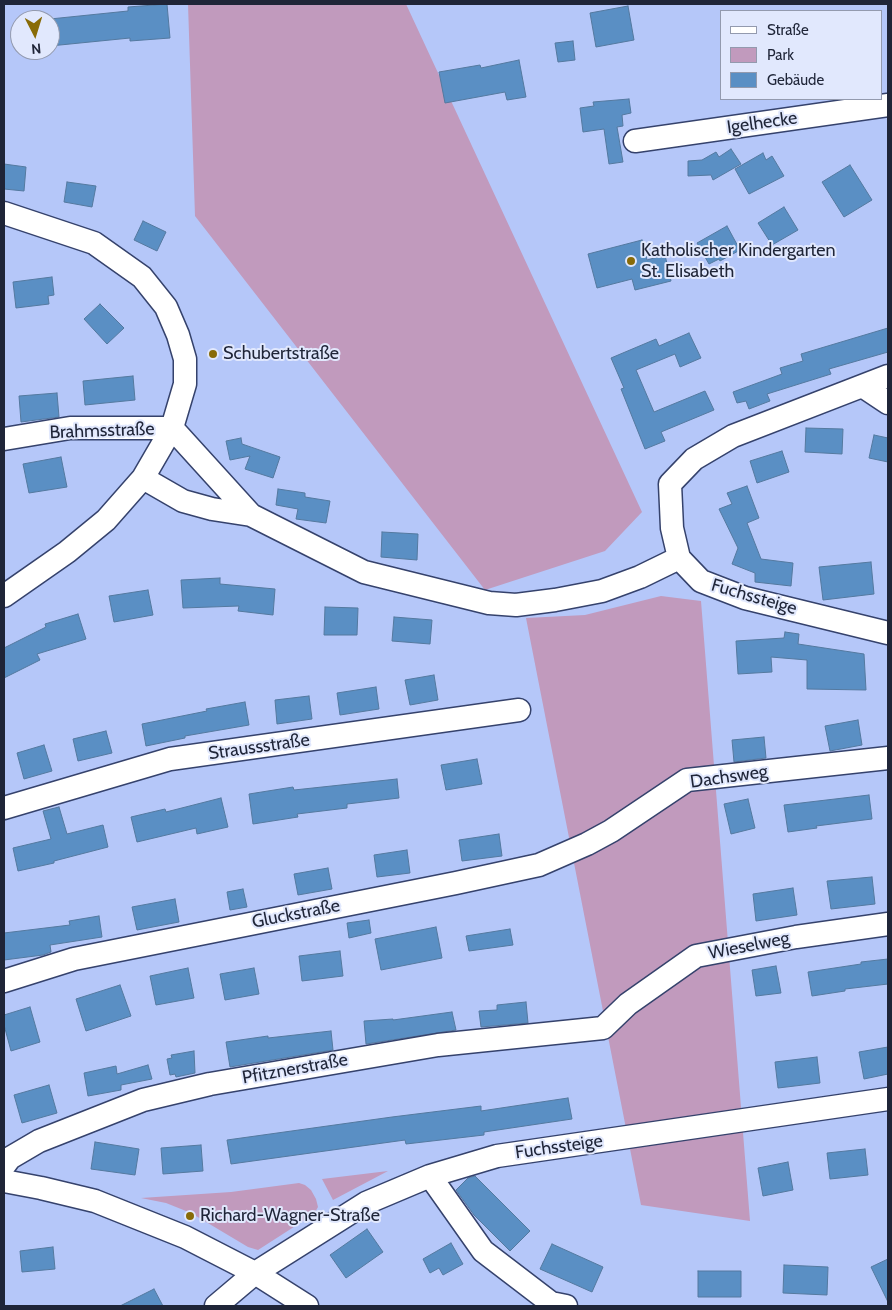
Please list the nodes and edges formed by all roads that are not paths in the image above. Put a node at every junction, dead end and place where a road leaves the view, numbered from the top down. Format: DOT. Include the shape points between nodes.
graph roads {
  1 [pos="888,105"];
  2 [pos="635,141"];
  3 [pos="4,213"];
  4 [pos="888,376"];
  5 [pos="864,387"];
  6 [pos="888,403"];
  7 [pos="172,428"];
  8 [pos="4,439"];
  9 [pos="143,478"];
  10 [pos="251,515"];
  11 [pos="679,558"];
  12 [pos="4,596"];
  13 [pos="888,633"];
  14 [pos="519,710"];
  15 [pos="888,758"];
  16 [pos="4,808"];
  17 [pos="587,844"];
  18 [pos="888,924"];
  19 [pos="4,981"];
  20 [pos="604,1028"];
  21 [pos="888,1099"];
  22 [pos="4,1166"];
  23 [pos="430,1176"];
  24 [pos="4,1181"];
  25 [pos="255,1273"];
  26 [pos="216,1306"];
  27 [pos="307,1306"];
  28 [pos="566,1306"];
  1 -- 2 [label="street, Igelhecke"];
  3 -- 7 [label="street" via="94,244 142,277 166,307 185,358 185,384"];
  4 -- 5 [label="street"];
  5 -- 6 [label="street"];
  5 -- 11 [label="street" via="743,431 694,459 670,484 672,528"];
  7 -- 8 [label="street, Brahmsstraße" via="70,428"];
  7 -- 9 [label="street"];
  7 -- 10 [label="street"];
  9 -- 10 [label="street" via="183,502"];
  9 -- 12 [label="street" via="106,520"];
  10 -- 11 [label="street" via="364,572 490,603 516,605 602,591"];
  11 -- 13 [label="street, Fuchssteige" via="701,581 745,598"];
  14 -- 16 [label="street, Straussstraße" via="170,759"];
  15 -- 17 [label="street, Dachsweg" via="687,780"];
  17 -- 19 [label="street, Gluckstraße" via="539,865 74,959"];
  18 -- 20 [label="street, Wieselweg" via="696,956 628,1004"];
  20 -- 22 [label="street, Pfitznerstraße" via="438,1045 210,1084 144,1100 73,1127 39,1141 10,1158"];
  21 -- 23 [label="street, Fuchssteige" via="497,1156"];
  23 -- 25 [label="street, Fuchssteige" via="366,1203"];
  23 -- 28 [label="street" via="483,1251 551,1303"];
  24 -- 25 [label="street" via="95,1201 185,1236"];
  25 -- 26 [label="street, Fuchssteige"];
  25 -- 27 [label="street"];
}
